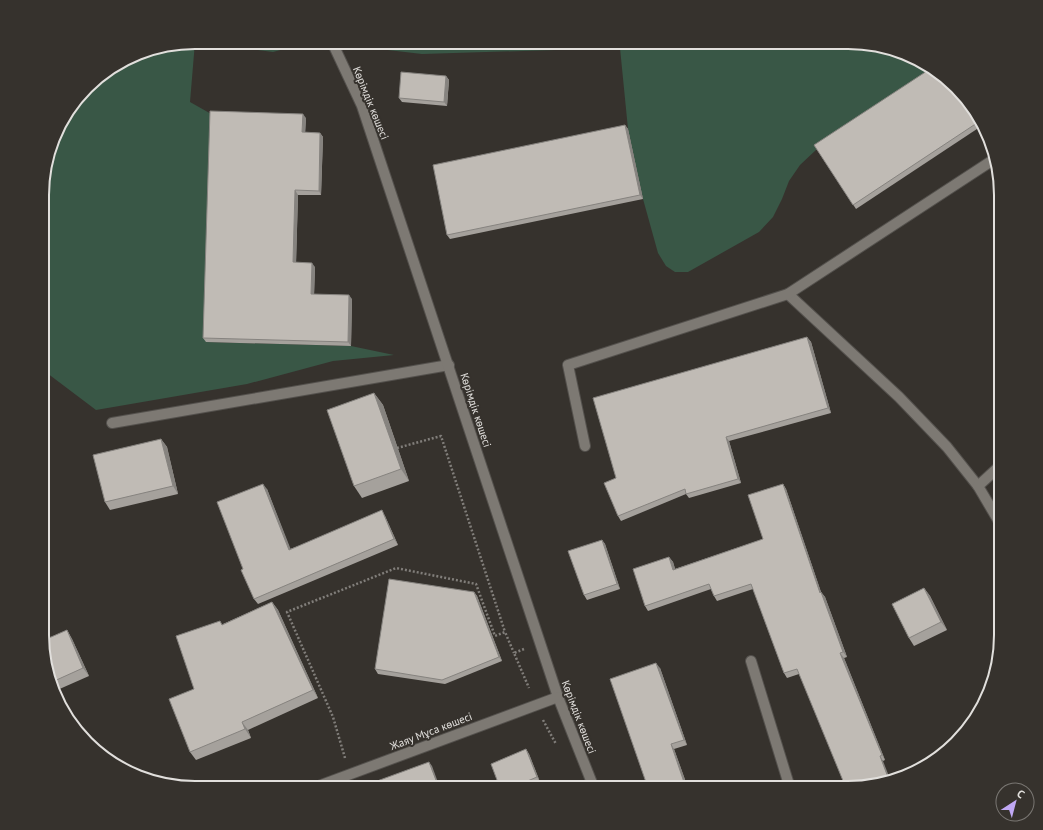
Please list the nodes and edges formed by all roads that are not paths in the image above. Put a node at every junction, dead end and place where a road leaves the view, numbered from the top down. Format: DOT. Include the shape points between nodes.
graph roads {
  1 [pos="335,49"];
  2 [pos="990,162"];
  3 [pos="788,294"];
  4 [pos="449,365"];
  5 [pos="112,423"];
  6 [pos="585,446"];
  7 [pos="994,471"];
  8 [pos="978,486"];
  9 [pos="994,513"];
  10 [pos="751,661"];
  11 [pos="558,697"];
  12 [pos="331,781"];
  13 [pos="591,781"];
  14 [pos="788,781"];
  1 -- 4 [label="street, Көрімдік көшесі" via="362,106"];
  2 -- 3 [label="street"];
  3 -- 6 [label="street" via="568,365"];
  3 -- 8 [label="street" via="899,396 947,447"];
  4 -- 5 [label="street"];
  4 -- 11 [label="street, Көрімдік көшесі"];
  7 -- 8 [label="street"];
  8 -- 9 [label="street"];
  10 -- 14 [label="street"];
  11 -- 12 [label="street, Жаяу Мұса көшесі"];
  11 -- 13 [label="street, Көрімдік көшесі"];
}
